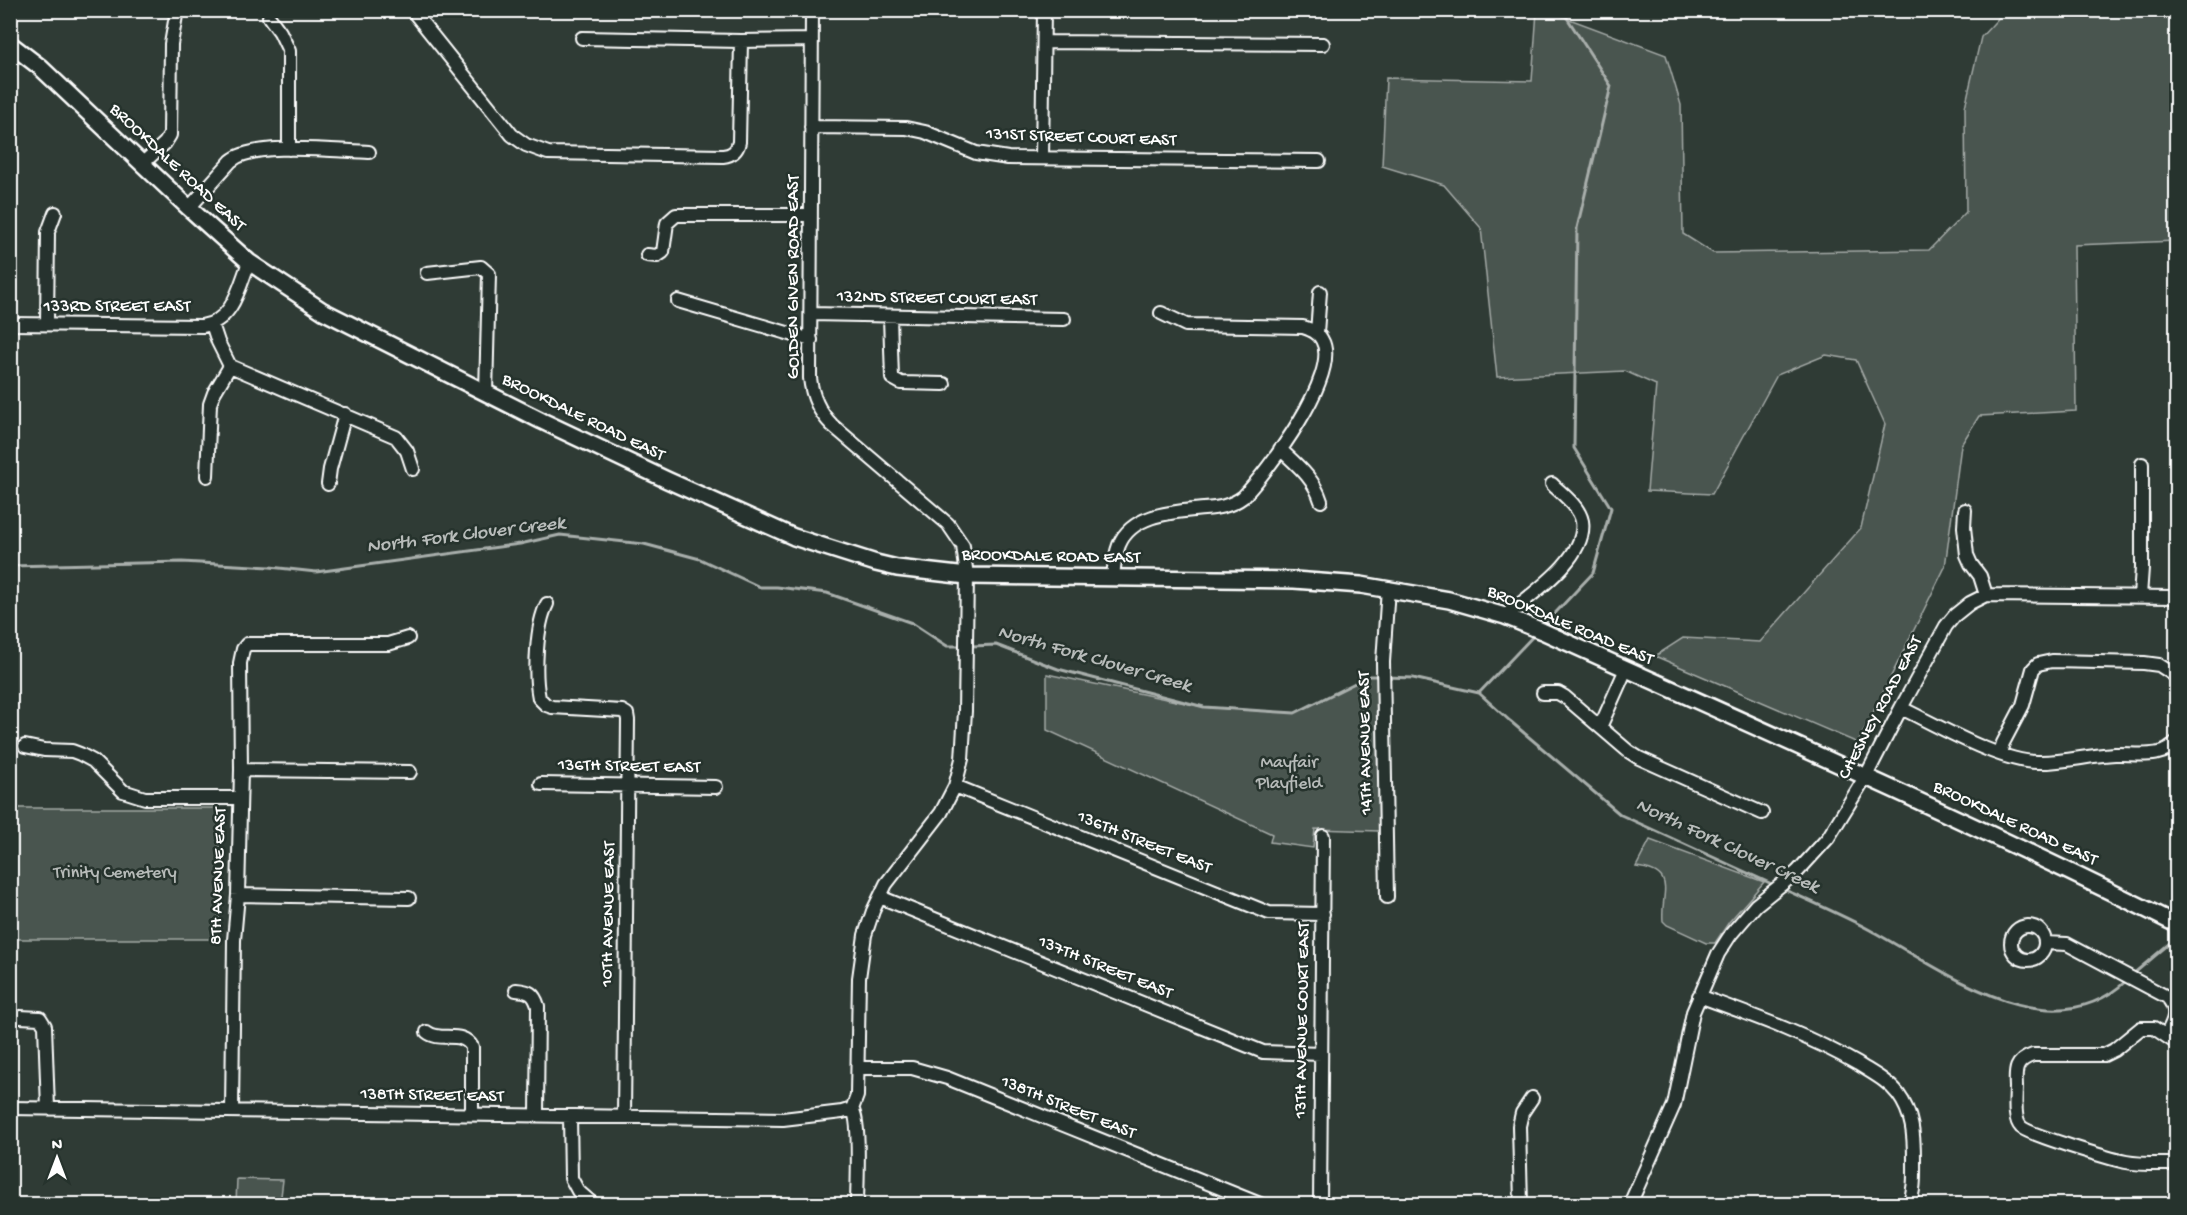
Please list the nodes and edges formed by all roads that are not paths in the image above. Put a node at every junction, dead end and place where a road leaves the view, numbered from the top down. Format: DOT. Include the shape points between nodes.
graph roads {
  1 [pos="177,10"];
  2 [pos="412,10"];
  3 [pos="812,10"];
  4 [pos="1044,10"];
  5 [pos="268,17"];
  6 [pos="582,38"];
  7 [pos="812,40"];
  8 [pos="741,41"];
  9 [pos="1045,42"];
  10 [pos="10,44"];
  11 [pos="1323,44"];
  12 [pos="811,127"];
  13 [pos="290,149"];
  14 [pos="369,152"];
  15 [pos="1042,158"];
  16 [pos="1319,161"];
  17 [pos="143,163"];
  18 [pos="189,208"];
  19 [pos="56,213"];
  20 [pos="811,215"];
  21 [pos="647,255"];
  22 [pos="249,262"];
  23 [pos="427,273"];
  24 [pos="1320,292"];
  25 [pos="678,301"];
  26 [pos="1161,313"];
  27 [pos="811,315"];
  28 [pos="890,317"];
  29 [pos="1064,319"];
  30 [pos="10,324"];
  31 [pos="47,324"];
  32 [pos="212,324"];
  33 [pos="1317,333"];
  34 [pos="811,340"];
  35 [pos="231,366"];
  36 [pos="944,384"];
  37 [pos="486,393"];
  38 [pos="345,414"];
  39 [pos="1280,449"];
  40 [pos="2142,464"];
  41 [pos="413,469"];
  42 [pos="207,476"];
  43 [pos="328,484"];
  44 [pos="1552,484"];
  45 [pos="1321,501"];
  46 [pos="1965,510"];
  47 [pos="967,576"];
  48 [pos="1113,577"];
  49 [pos="1388,588"];
  50 [pos="1986,595"];
  51 [pos="2140,596"];
  52 [pos="2176,597"];
  53 [pos="547,604"];
  54 [pos="1505,616"];
  55 [pos="408,638"];
  56 [pos="1626,669"];
  57 [pos="2176,676"];
  58 [pos="1543,693"];
  59 [pos="1901,708"];
  60 [pos="1601,725"];
  61 [pos="26,746"];
  62 [pos="2172,747"];
  63 [pos="2000,753"];
  64 [pos="241,770"];
  65 [pos="410,772"];
  66 [pos="1866,776"];
  67 [pos="542,784"];
  68 [pos="629,785"];
  69 [pos="955,786"];
  70 [pos="716,787"];
  71 [pos="240,798"];
  72 [pos="1762,813"];
  73 [pos="1323,836"];
  74 [pos="238,894"];
  75 [pos="880,897"];
  76 [pos="1387,897"];
  77 [pos="409,898"];
  78 [pos="1323,914"];
  79 [pos="2176,924"];
  80 [pos="2045,943"];
  81 [pos="516,990"];
  82 [pos="1700,996"];
  83 [pos="20,1017"];
  84 [pos="427,1032"];
  85 [pos="2166,1035"];
  86 [pos="2176,1043"];
  87 [pos="1321,1054"];
  88 [pos="858,1068"];
  89 [pos="1532,1098"];
  90 [pos="10,1108"];
  91 [pos="48,1108"];
  92 [pos="852,1109"];
  93 [pos="232,1111"];
  94 [pos="472,1114"];
  95 [pos="537,1115"];
  96 [pos="570,1116"];
  97 [pos="624,1116"];
  98 [pos="2176,1164"];
  99 [pos="593,1204"];
  100 [pos="856,1204"];
  101 [pos="1260,1204"];
  102 [pos="1320,1204"];
  103 [pos="1521,1204"];
  104 [pos="1630,1204"];
  105 [pos="1910,1204"];
  1 -- 17 [label="street" via="171,44 170,135"];
  2 -- 8 [label="street" via="512,135 526,145 555,153 731,154 739,142"];
  3 -- 7 [label="street, GOLDEN GIVEN ROAD EAST"];
  4 -- 9 [label="street"];
  5 -- 13 [label="street" via="289,51"];
  6 -- 8 [label="street"];
  7 -- 8 [label="street"];
  7 -- 12 [label="street, GOLDEN GIVEN ROAD EAST"];
  9 -- 11 [label="street"];
  9 -- 15 [label="street"];
  10 -- 17 [label="main road, BROOKDALE ROAD EAST"];
  12 -- 15 [label="street, 131ST STREET COURT EAST" via="906,128 982,155"];
  12 -- 20 [label="street, GOLDEN GIVEN ROAD EAST"];
  13 -- 14 [label="street"];
  13 -- 18 [label="street" via="255,151 236,157"];
  15 -- 16 [label="street, 131ST STREET COURT EAST"];
  17 -- 18 [label="main road, BROOKDALE ROAD EAST"];
  18 -- 22 [label="main road, BROOKDALE ROAD EAST"];
  19 -- 31 [label="street" via="48,232"];
  20 -- 21 [label="street" via="676,215 667,223 663,252"];
  20 -- 27 [label="street, GOLDEN GIVEN ROAD EAST"];
  22 -- 32 [label="street" via="228,312"];
  22 -- 37 [label="main road, BROOKDALE ROAD EAST" via="323,310"];
  23 -- 37 [label="street" via="481,267 489,274"];
  24 -- 33 [label="street"];
  25 -- 34 [label="street"];
  26 -- 33 [label="street" via="1186,325 1287,326"];
  27 -- 28 [label="street, 132ND STREET COURT EAST"];
  27 -- 34 [label="street, GOLDEN GIVEN ROAD EAST"];
  28 -- 29 [label="street, 132ND STREET COURT EAST"];
  28 -- 36 [label="street" via="892,378 901,383"];
  30 -- 31 [label="street, 133RD STREET EAST"];
  31 -- 32 [label="street, 133RD STREET EAST"];
  32 -- 35 [label="street, 133RD STREET EAST"];
  33 -- 39 [label="street" via="1325,347 1316,392"];
  34 -- 47 [label="street, GOLDEN GIVEN ROAD EAST" via="811,385 825,418 948,524 963,546"];
  35 -- 38 [label="street"];
  35 -- 42 [label="street" via="210,404"];
  37 -- 47 [label="main road, BROOKDALE ROAD EAST" via="794,537 897,568"];
  38 -- 41 [label="street" via="396,437 408,452"];
  38 -- 43 [label="street"];
  39 -- 45 [label="street" via="1317,488"];
  39 -- 48 [label="street" via="1237,502 1162,514 1137,525 1119,544"];
  40 -- 51 [label="street"];
  44 -- 54 [label="street" via="1579,513 1582,529 1577,546 1557,573"];
  46 -- 50 [label="street" via="1967,555"];
  47 -- 48 [label="main road, BROOKDALE ROAD EAST"];
  47 -- 69 [label="street, GOLDEN GIVEN ROAD EAST" via="964,748"];
  48 -- 49 [label="main road, BROOKDALE ROAD EAST" via="1294,580"];
  49 -- 54 [label="main road, BROOKDALE ROAD EAST"];
  49 -- 76 [label="street, 14TH AVENUE EAST" via="1383,662"];
  50 -- 51 [label="street"];
  50 -- 59 [label="street, CHESNEY ROAD EAST" via="1970,603 1946,626"];
  51 -- 52 [label="street"];
  53 -- 68 [label="street, 10TH AVENUE EAST" via="539,621 539,698 552,707 617,710 627,714"];
  54 -- 56 [label="main road, BROOKDALE ROAD EAST"];
  55 -- 64 [label="street, 8TH AVENUE EAST" via="388,644 247,644 240,663"];
  56 -- 60 [label="street"];
  56 -- 66 [label="main road, BROOKDALE ROAD EAST"];
  57 -- 63 [label="street" via="2155,664 2038,664"];
  58 -- 60 [label="street" via="1558,693"];
  59 -- 63 [label="street"];
  59 -- 66 [label="street, CHESNEY ROAD EAST"];
  60 -- 72 [label="street" via="1640,758"];
  61 -- 71 [label="street" via="80,754 93,761 123,791 145,798"];
  62 -- 63 [label="street" via="2150,754 2038,762"];
  64 -- 65 [label="street"];
  64 -- 71 [label="street, 8TH AVENUE EAST"];
  66 -- 79 [label="main road, BROOKDALE ROAD EAST"];
  66 -- 82 [label="street, CHESNEY ROAD EAST" via="1827,838 1731,934 1709,970"];
  67 -- 68 [label="street, 136TH STREET EAST"];
  68 -- 70 [label="street, 136TH STREET EAST"];
  68 -- 97 [label="street, 10TH AVENUE EAST"];
  69 -- 75 [label="street, GOLDEN GIVEN ROAD EAST" via="933,825"];
  69 -- 78 [label="street, 136TH STREET EAST" via="1269,913"];
  71 -- 74 [label="street, 8TH AVENUE EAST"];
  73 -- 78 [label="street, 13TH AVENUE COURT EAST"];
  74 -- 77 [label="street"];
  74 -- 93 [label="street, 8TH AVENUE EAST"];
  75 -- 87 [label="street, 137TH STREET EAST" via="1263,1052"];
  75 -- 88 [label="street, GOLDEN GIVEN ROAD EAST" via="860,960"];
  78 -- 87 [label="street, 13TH AVENUE COURT EAST"];
  80 -- 85 [label="street" via="2067,944 2168,997 2175,1014"];
  81 -- 95 [label="street" via="528,991 538,1006"];
  82 -- 104 [label="street, CHESNEY ROAD EAST" via="1674,1105"];
  82 -- 105 [label="street" via="1813,1039 1890,1085 1905,1106 1913,1127"];
  83 -- 91 [label="street" via="35,1017 44,1022"];
  84 -- 94 [label="street" via="461,1038 472,1047"];
  85 -- 86 [label="street"];
  85 -- 98 [label="street" via="2147,1027 2104,1055 2033,1055 2021,1061 2016,1071 2017,1119 2021,1127 2043,1136 2126,1162"];
  87 -- 102 [label="street, 13TH AVENUE COURT EAST"];
  88 -- 92 [label="street, GOLDEN GIVEN ROAD EAST" via="858,1096"];
  88 -- 101 [label="street, 138TH STREET EAST" via="912,1068 946,1078"];
  89 -- 103 [label="street" via="1522,1113 1520,1126"];
  90 -- 91 [label="street, 138TH STREET EAST"];
  91 -- 93 [label="street, 138TH STREET EAST"];
  92 -- 97 [label="street, 138TH STREET EAST" via="783,1119"];
  92 -- 100 [label="street, GOLDEN GIVEN ROAD EAST" via="857,1138"];
  93 -- 94 [label="street, 138TH STREET EAST"];
  94 -- 95 [label="street, 138TH STREET EAST"];
  95 -- 96 [label="street, 138TH STREET EAST"];
  96 -- 97 [label="street, 138TH STREET EAST"];
  96 -- 99 [label="street" via="571,1178 578,1191"];
}
